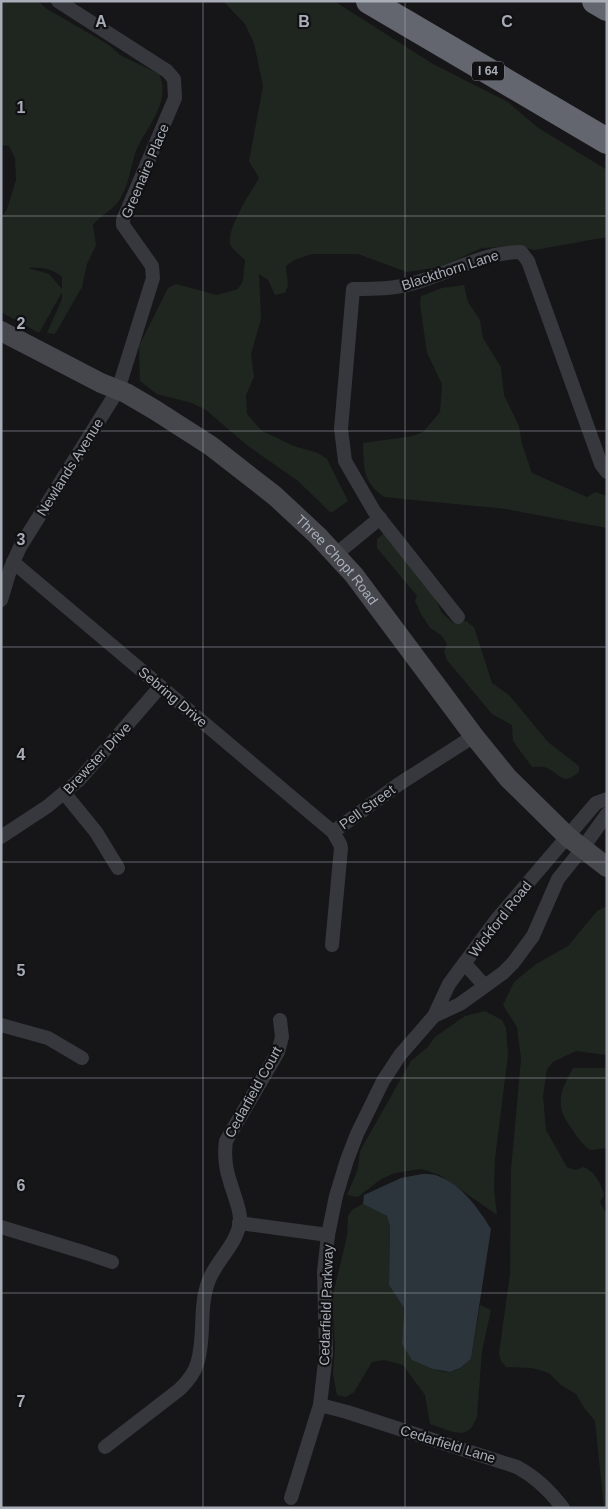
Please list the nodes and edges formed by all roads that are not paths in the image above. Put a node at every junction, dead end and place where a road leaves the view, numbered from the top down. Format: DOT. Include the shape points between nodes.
graph roads {
  1 [pos="58,1"];
  2 [pos="369,1"];
  3 [pos="595,1"];
  4 [pos="607,8"];
  5 [pos="607,141"];
  6 [pos="1,331"];
  7 [pos="118,390"];
  8 [pos="607,472"];
  9 [pos="380,518"];
  10 [pos="335,555"];
  11 [pos="13,562"];
  12 [pos="1,600"];
  13 [pos="458,617"];
  14 [pos="160,687"];
  15 [pos="474,736"];
  16 [pos="65,794"];
  17 [pos="607,799"];
  18 [pos="607,814"];
  19 [pos="332,832"];
  20 [pos="1,836"];
  21 [pos="575,843"];
  22 [pos="607,867"];
  23 [pos="118,868"];
  24 [pos="332,945"];
  25 [pos="465,964"];
  26 [pos="485,986"];
  27 [pos="434,1016"];
  28 [pos="280,1020"];
  29 [pos="1,1025"];
  30 [pos="82,1058"];
  31 [pos="239,1223"];
  32 [pos="1,1227"];
  33 [pos="328,1235"];
  34 [pos="112,1262"];
  35 [pos="320,1405"];
  36 [pos="105,1448"];
  37 [pos="292,1498"];
  38 [pos="563,1508"];
  1 -- 7 [label="street, Greenaire Place" via="167,71 176,88 172,107 123,220 123,225 152,266 153,278"];
  2 -- 5 [label="highway, I 64"];
  3 -- 4 [label="highway"];
  6 -- 7 [label="main road, Three Chopt Road" via="100,384"];
  7 -- 10 [label="main road, Three Chopt Road" via="170,418 238,466 288,507"];
  7 -- 11 [label="street, Newlands Avenue"];
  8 -- 9 [label="street, Blackthorn Lane" via="601,464 528,261 520,252 504,252 414,283 386,289 353,289 341,429 345,462"];
  9 -- 10 [label="street"];
  9 -- 13 [label="street, Blackthorn Lane"];
  10 -- 15 [label="main road, Three Chopt Road" via="383,612"];
  11 -- 12 [label="street, Newlands Avenue"];
  11 -- 14 [label="street, Sebring Drive"];
  14 -- 16 [label="street, Brewster Drive"];
  14 -- 19 [label="street, Sebring Drive"];
  15 -- 19 [label="street, Pell Street"];
  15 -- 21 [label="main road, Three Chopt Road" via="508,778"];
  16 -- 20 [label="street, Brewster Drive"];
  16 -- 23 [label="street" via="96,832"];
  17 -- 21 [label="street" via="596,803"];
  18 -- 21 [label="street"];
  19 -- 24 [label="street, Pell Street" via="341,848"];
  21 -- 22 [label="main road, Three Chopt Road"];
  21 -- 25 [label="street, Wickford Road" via="497,919"];
  21 -- 26 [label="street, Wickford Road" via="524,951"];
  25 -- 26 [label="street, Wickford Road"];
  25 -- 27 [label="street, Cedarfield Parkway" via="443,993"];
  26 -- 27 [label="street, Cedarfield Parkway" via="460,1004"];
  27 -- 33 [label="street, Cedarfield Parkway" via="392,1067 357,1134 334,1201"];
  28 -- 31 [label="street, Cedarfield Court" via="282,1037 278,1052 226,1141 226,1172 239,1211"];
  29 -- 30 [label="street" via="48,1038"];
  31 -- 33 [label="street"];
  31 -- 36 [label="street" via="235,1238 204,1292 200,1353 189,1379"];
  32 -- 34 [label="street"];
  33 -- 35 [label="street, Cedarfield Parkway" via="324,1279 326,1352"];
  35 -- 37 [label="street, Cedarfield Parkway"];
  35 -- 38 [label="street, Cedarfield Lane" via="517,1467 539,1481"];
}
